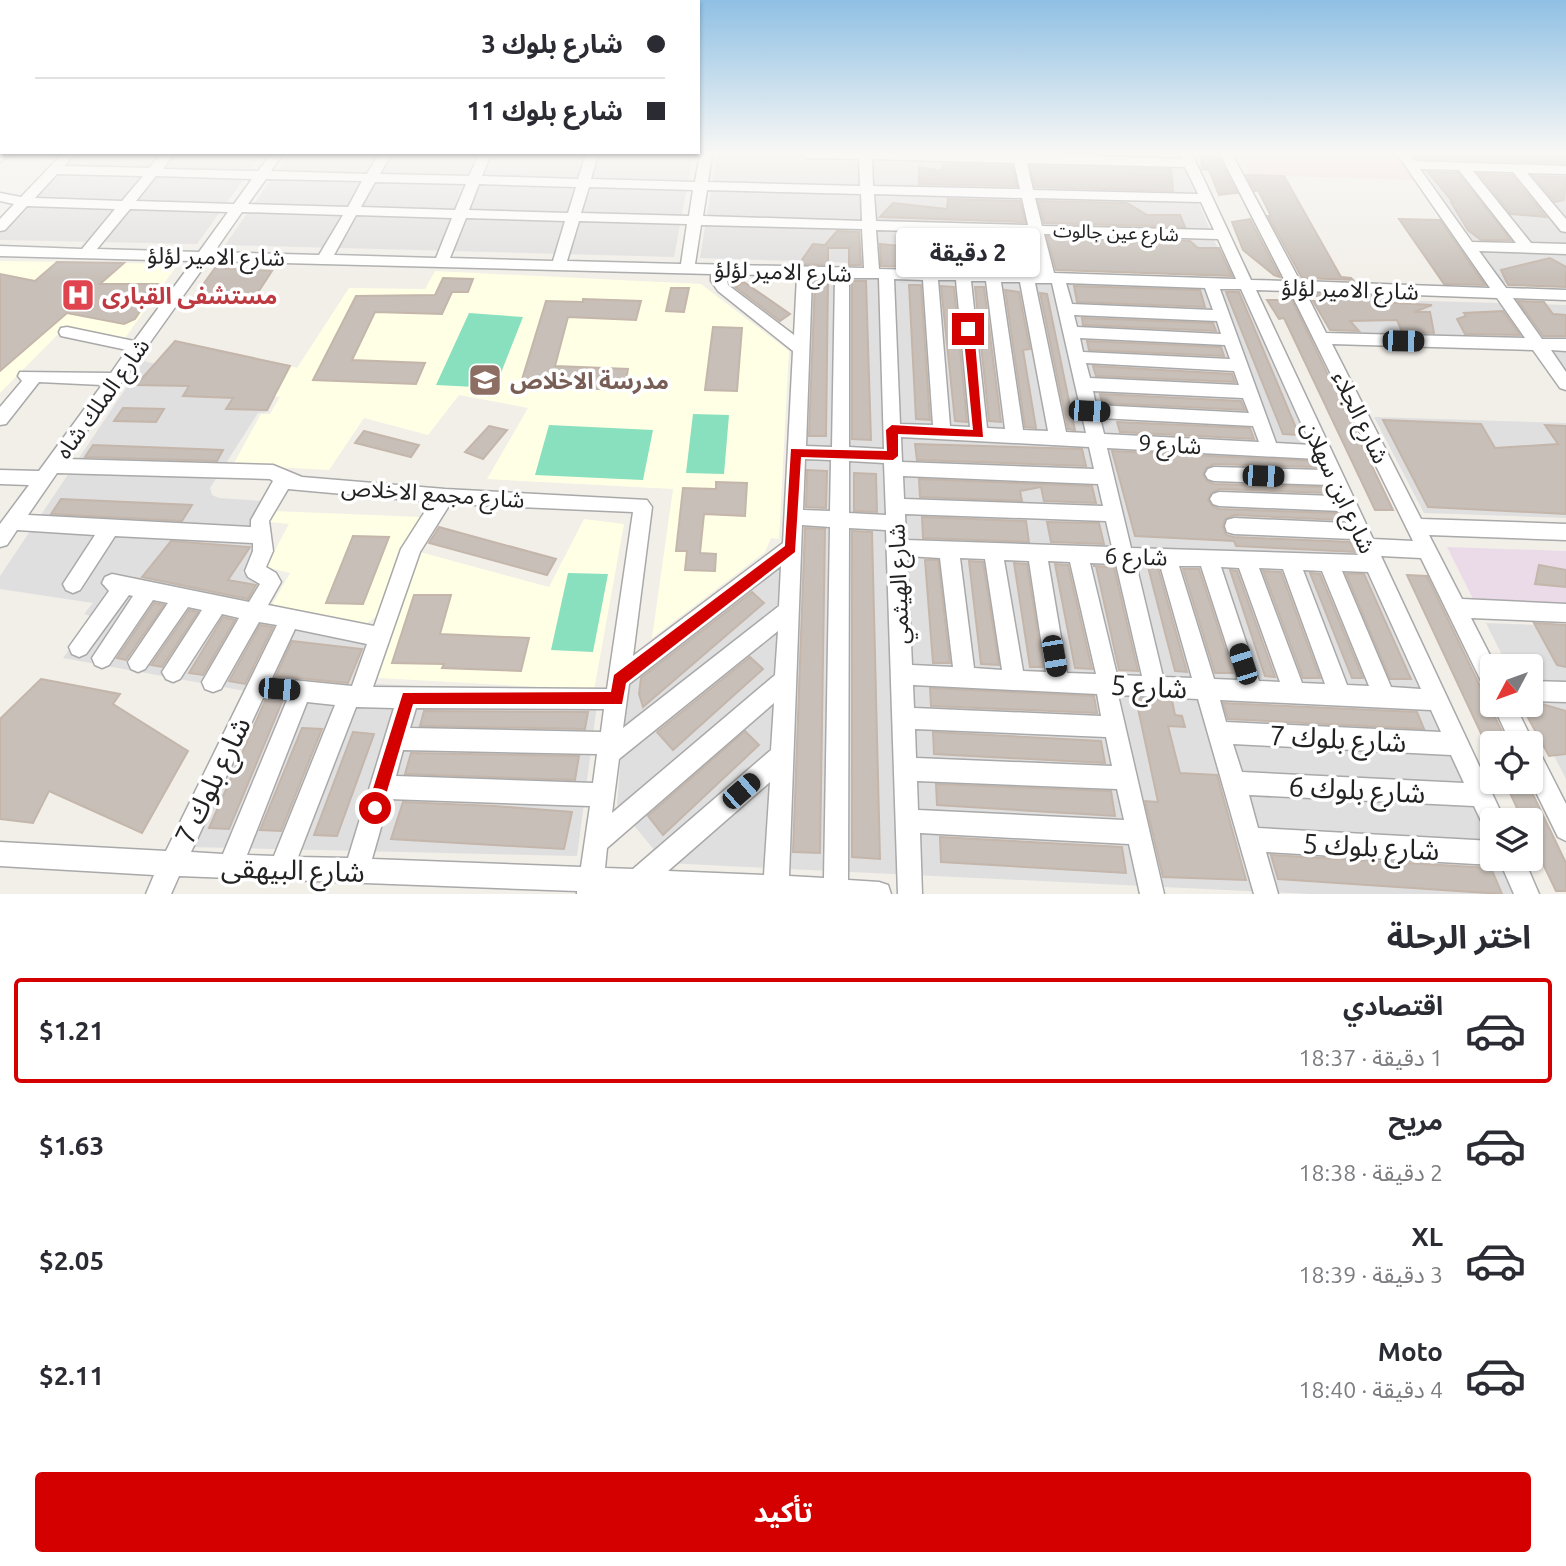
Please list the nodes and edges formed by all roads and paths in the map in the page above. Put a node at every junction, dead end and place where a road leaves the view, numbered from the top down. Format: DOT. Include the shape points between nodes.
graph roads {
  1 [pos="29,196"];
  2 [pos="134,196"];
  3 [pos="248,196"];
  4 [pos="360,196"];
  5 [pos="467,196"];
  6 [pos="579,196"];
  7 [pos="699,196"];
  8 [pos="867,196"];
  9 [pos="1028,196"];
  10 [pos="1124,196"];
  11 [pos="1248,196"];
  12 [pos="1432,196"];
  13 [pos="1486,196"];
  14 [pos="1539,196"];
  15 [pos="0,197"];
  16 [pos="1206,198"];
  17 [pos="24,202"];
  18 [pos="127,205"];
  19 [pos="240,207"];
  20 [pos="352,210"];
  21 [pos="460,214"];
  22 [pos="573,216"];
  23 [pos="694,222"];
  24 [pos="869,225"];
  25 [pos="0,227"];
  26 [pos="1566,228"];
  27 [pos="1035,229"];
  28 [pos="1224,235"];
  29 [pos="1468,246"];
  30 [pos="1527,248"];
  31 [pos="1566,249"];
  32 [pos="0,251"];
  33 [pos="86,253"];
  34 [pos="206,256"];
  35 [pos="324,259"];
  36 [pos="441,262"];
  37 [pos="559,265"];
  38 [pos="687,269"];
  39 [pos="719,270"];
  40 [pos="805,272"];
  41 [pos="842,273"];
  42 [pos="879,274"];
  43 [pos="930,275"];
  44 [pos="963,276"];
  45 [pos="993,277"];
  46 [pos="1027,278"];
  47 [pos="1053,279"];
  48 [pos="1211,284"];
  49 [pos="1247,285"];
  50 [pos="1296,288"];
  51 [pos="1502,293"];
  52 [pos="1566,295"];
  53 [pos="1065,309"];
  54 [pos="1222,316"];
  55 [pos="67,332"];
  56 [pos="1070,332"];
  57 [pos="1321,338"];
  58 [pos="1230,340"];
  59 [pos="1538,345"];
  60 [pos="1566,345"];
  61 [pos="138,347"];
  62 [pos="800,348"];
  63 [pos="1076,357"];
  64 [pos="1240,365"];
  65 [pos="116,379"];
  66 [pos="1083,384"];
  67 [pos="1566,384"];
  68 [pos="1250,392"];
  69 [pos="1089,411"];
  70 [pos="0,419"];
  71 [pos="1259,420"];
  72 [pos="892,430"];
  73 [pos="942,432"];
  74 [pos="979,434"];
  75 [pos="1015,436"];
  76 [pos="1058,437"];
  77 [pos="1096,440"];
  78 [pos="1270,449"];
  79 [pos="795,452"];
  80 [pos="1323,452"];
  81 [pos="839,454"];
  82 [pos="893,462"];
  83 [pos="48,472"];
  84 [pos="1214,474"];
  85 [pos="0,477"];
  86 [pos="1104,477"];
  87 [pos="1335,478"];
  88 [pos="285,479"];
  89 [pos="445,496"];
  90 [pos="1219,499"];
  91 [pos="1347,504"];
  92 [pos="1113,514"];
  93 [pos="895,515"];
  94 [pos="792,517"];
  95 [pos="838,520"];
  96 [pos="12,522"];
  97 [pos="1234,526"];
  98 [pos="1416,527"];
  99 [pos="110,528"];
  100 [pos="1566,533"];
  101 [pos="261,536"];
  102 [pos="0,539"];
  103 [pos="791,548"];
  104 [pos="897,548"];
  105 [pos="1367,548"];
  106 [pos="949,550"];
  107 [pos="1427,550"];
  108 [pos="993,551"];
  109 [pos="1037,553"];
  110 [pos="1078,554"];
  111 [pos="1124,555"];
  112 [pos="1167,557"];
  113 [pos="1208,558"];
  114 [pos="1246,559"];
  115 [pos="1290,561"];
  116 [pos="1328,562"];
  117 [pos="73,584"];
  118 [pos="148,590"];
  119 [pos="183,598"];
  120 [pos="217,604"];
  121 [pos="1456,608"];
  122 [pos="788,611"];
  123 [pos="254,612"];
  124 [pos="1566,613"];
  125 [pos="290,619"];
  126 [pos="380,637"];
  127 [pos="79,647"];
  128 [pos="1480,656"];
  129 [pos="102,658"];
  130 [pos="138,662"];
  131 [pos="173,673"];
  132 [pos="902,676"];
  133 [pos="965,678"];
  134 [pos="785,680"];
  135 [pos="1014,680"];
  136 [pos="213,682"];
  137 [pos="1058,682"];
  138 [pos="1107,685"];
  139 [pos="257,687"];
  140 [pos="1155,687"];
  141 [pos="618,689"];
  142 [pos="1206,689"];
  143 [pos="301,691"];
  144 [pos="1252,691"];
  145 [pos="1544,691"];
  146 [pos="1566,692"];
  147 [pos="1296,693"];
  148 [pos="1340,695"];
  149 [pos="1384,696"];
  150 [pos="354,697"];
  151 [pos="408,697"];
  152 [pos="1438,700"];
  153 [pos="903,718"];
  154 [pos="1114,727"];
  155 [pos="1219,732"];
  156 [pos="395,739"];
  157 [pos="1458,744"];
  158 [pos="610,748"];
  159 [pos="782,756"];
  160 [pos="905,769"];
  161 [pos="1543,773"];
  162 [pos="1126,778"];
  163 [pos="1233,783"];
  164 [pos="381,787"];
  165 [pos="1556,788"];
  166 [pos="604,795"];
  167 [pos="1481,795"];
  168 [pos="1487,808"];
  169 [pos="907,821"];
  170 [pos="1566,829"];
  171 [pos="1138,833"];
  172 [pos="1250,839"];
  173 [pos="597,841"];
  174 [pos="1480,852"];
  175 [pos="0,854"];
  176 [pos="171,865"];
  177 [pos="230,867"];
  178 [pos="281,868"];
  179 [pos="356,871"];
  180 [pos="1516,871"];
  181 [pos="639,880"];
  182 [pos="591,886"];
  183 [pos="776,888"];
  184 [pos="836,891"];
  185 [pos="158,894"];
  186 [pos="879,894"];
  187 [pos="910,894"];
  188 [pos="1152,894"];
  189 [pos="1266,894"];
  190 [pos="1527,894"];
  1 -- 17 [label="street"];
  2 -- 18 [label="street"];
  3 -- 19 [label="street, شارع الملك شاه"];
  4 -- 20 [label="street"];
  5 -- 21 [label="street"];
  6 -- 22 [label="street"];
  7 -- 23 [label="street"];
  8 -- 24 [label="street, شارع الهيثمي"];
  9 -- 27 [label="street"];
  10 -- 16 [label="street"];
  11 -- 50 [label="street, شارع الجلاء"];
  12 -- 29 [label="street"];
  13 -- 30 [label="street"];
  14 -- 26 [label="street"];
  15 -- 17 [label="street, شارع عين جالوت"];
  16 -- 28 [label="street, شارع ابن سهلان"];
  17 -- 18 [label="street, شارع عين جالوت"];
  17 -- 25 [label="street"];
  18 -- 19 [label="street, شارع عين جالوت"];
  18 -- 33 [label="street"];
  19 -- 20 [label="street, شارع عين جالوت"];
  19 -- 34 [label="street, شارع الملك شاه"];
  20 -- 21 [label="street, شارع عين جالوت"];
  20 -- 35 [label="street"];
  21 -- 22 [label="street, شارع عين جالوت"];
  21 -- 36 [label="street"];
  22 -- 23 [label="street, شارع عين جالوت"];
  22 -- 37 [label="street"];
  23 -- 24 [label="street, شارع عين جالوت"];
  23 -- 38 [label="street"];
  24 -- 27 [label="street, شارع عين جالوت"];
  24 -- 42 [label="street, شارع الهيثمي"];
  27 -- 28 [label="street, شارع عين جالوت"];
  27 -- 47 [label="street"];
  28 -- 49 [label="street, شارع ابن سهلان"];
  29 -- 30 [label="street"];
  29 -- 51 [label="street"];
  30 -- 31 [label="street"];
  32 -- 33 [label="street, شارع الامير لؤلؤ"];
  33 -- 34 [label="street, شارع الامير لؤلؤ"];
  34 -- 35 [label="street, شارع الامير لؤلؤ"];
  34 -- 61 [label="street, شارع الملك شاه"];
  35 -- 36 [label="street, شارع الامير لؤلؤ"];
  36 -- 37 [label="street, شارع الامير لؤلؤ"];
  37 -- 38 [label="street, شارع الامير لؤلؤ"];
  38 -- 39 [label="street, شارع الامير لؤلؤ"];
  39 -- 40 [label="street, شارع الامير لؤلؤ"];
  39 -- 62 [label="street" via="723,288"];
  40 -- 41 [label="street, شارع الامير لؤلؤ"];
  40 -- 62 [label="street"];
  41 -- 42 [label="street, شارع الامير لؤلؤ"];
  41 -- 81 [label="street"];
  42 -- 43 [label="street, شارع الامير لؤلؤ"];
  42 -- 72 [label="street, شارع الهيثمي"];
  43 -- 44 [label="street, شارع الامير لؤلؤ"];
  43 -- 73 [label="street"];
  44 -- 45 [label="street, شارع الامير لؤلؤ"];
  44 -- 74 [label="street"];
  45 -- 46 [label="street, شارع الامير لؤلؤ"];
  45 -- 75 [label="street"];
  46 -- 47 [label="street, شارع الامير لؤلؤ"];
  46 -- 76 [label="street"];
  47 -- 48 [label="street, شارع الامير لؤلؤ"];
  47 -- 53 [label="street"];
  48 -- 49 [label="street, شارع الامير لؤلؤ"];
  48 -- 54 [label="street"];
  49 -- 50 [label="street, شارع الامير لؤلؤ"];
  49 -- 80 [label="street, شارع ابن سهلان"];
  50 -- 51 [label="street, شارع الامير لؤلؤ"];
  50 -- 57 [label="street, شارع الجلاء"];
  51 -- 52 [label="street, شارع الامير لؤلؤ"];
  51 -- 59 [label="street"];
  53 -- 54 [label="street"];
  53 -- 56 [label="street"];
  54 -- 58 [label="street"];
  55 -- 61 [label="street"];
  56 -- 58 [label="street"];
  56 -- 63 [label="street"];
  57 -- 59 [label="street"];
  57 -- 98 [label="street, شارع الجلاء"];
  58 -- 64 [label="street"];
  59 -- 60 [label="street"];
  59 -- 67 [label="street"];
  61 -- 65 [label="street, شارع الملك شاه"];
  62 -- 79 [label="street"];
  63 -- 64 [label="street"];
  63 -- 66 [label="street"];
  64 -- 68 [label="street"];
  65 -- 70 [label="street" via="30,376"];
  65 -- 83 [label="street, شارع الملك شاه"];
  66 -- 68 [label="street"];
  66 -- 69 [label="street"];
  68 -- 71 [label="street"];
  69 -- 71 [label="street"];
  69 -- 77 [label="street"];
  71 -- 78 [label="street"];
  72 -- 73 [label="street, شارع 9"];
  72 -- 82 [label="street, شارع الهيثمي"];
  73 -- 74 [label="street, شارع 9"];
  74 -- 75 [label="street, شارع 9"];
  75 -- 76 [label="street, شارع 9"];
  76 -- 77 [label="street, شارع 9"];
  77 -- 78 [label="street, شارع 9"];
  77 -- 86 [label="street"];
  78 -- 80 [label="street, شارع 9"];
  79 -- 81 [label="street"];
  79 -- 94 [label="street"];
  80 -- 87 [label="street, شارع ابن سهلان"];
  81 -- 82 [label="street"];
  81 -- 95 [label="street"];
  82 -- 86 [label="street"];
  82 -- 93 [label="street, شارع الهيثمي"];
  83 -- 85 [label="street, شارع مجمع الاخلاص"];
  83 -- 88 [label="street, شارع مجمع الاخلاص" via="273,472"];
  83 -- 96 [label="street, شارع الملك شاه"];
  84 -- 87 [label="street"];
  86 -- 92 [label="street"];
  87 -- 91 [label="street, شارع ابن سهلان"];
  88 -- 89 [label="street, شارع مجمع الاخلاص"];
  88 -- 101 [label="street" via="262,512"];
  89 -- 126 [label="street" via="411,549"];
  89 -- 141 [label="street, شارع مجمع الاخلاص" via="643,508"];
  90 -- 91 [label="street"];
  91 -- 105 [label="street, شارع ابن سهلان"];
  92 -- 93 [label="street"];
  92 -- 111 [label="street"];
  93 -- 95 [label="street"];
  93 -- 104 [label="street, شارع الهيثمي"];
  94 -- 95 [label="street"];
  94 -- 103 [label="street"];
  95 -- 184 [label="street"];
  96 -- 99 [label="street"];
  96 -- 102 [label="street, شارع الملك شاه"];
  97 -- 105 [label="street"];
  98 -- 100 [label="street"];
  98 -- 107 [label="street, شارع الجلاء"];
  99 -- 101 [label="street"];
  99 -- 117 [label="street"];
  101 -- 123 [label="street" via="262,551 255,571 271,580"];
  103 -- 122 [label="street"];
  103 -- 141 [label="street"];
  104 -- 106 [label="street, شارع 6"];
  104 -- 132 [label="street, شارع الهيثمي"];
  105 -- 107 [label="street"];
  105 -- 116 [label="street, شارع 6"];
  105 -- 152 [label="street, شارع ابن سهلان"];
  106 -- 108 [label="street, شارع 6"];
  106 -- 133 [label="street"];
  107 -- 121 [label="street, شارع الجلاء"];
  108 -- 109 [label="street, شارع 6"];
  108 -- 135 [label="street"];
  109 -- 110 [label="street, شارع 6"];
  109 -- 137 [label="street"];
  110 -- 111 [label="street, شارع 6"];
  110 -- 138 [label="street"];
  111 -- 112 [label="street, شارع 6"];
  111 -- 140 [label="street"];
  112 -- 113 [label="street, شارع 6"];
  112 -- 142 [label="street"];
  113 -- 114 [label="street, شارع 6"];
  113 -- 144 [label="street"];
  114 -- 115 [label="street, شارع 6"];
  114 -- 147 [label="street"];
  115 -- 116 [label="street, شارع 6"];
  115 -- 148 [label="street"];
  116 -- 149 [label="street"];
  118 -- 119 [label="street"];
  118 -- 127 [label="street" via="118,584"];
  118 -- 129 [label="street"];
  119 -- 120 [label="street"];
  119 -- 130 [label="street"];
  120 -- 123 [label="street"];
  120 -- 131 [label="street"];
  121 -- 124 [label="street"];
  121 -- 128 [label="street, شارع الجلاء"];
  122 -- 134 [label="street"];
  122 -- 158 [label="street"];
  123 -- 125 [label="street"];
  123 -- 136 [label="street"];
  125 -- 126 [label="street"];
  125 -- 139 [label="street, شارع بلوك 7"];
  126 -- 150 [label="street"];
  132 -- 133 [label="street, شارع 5"];
  132 -- 153 [label="street, شارع الهيثمي"];
  133 -- 135 [label="street, شارع 5"];
  134 -- 159 [label="street"];
  134 -- 173 [label="street"];
  135 -- 137 [label="street, شارع 5"];
  137 -- 138 [label="street, شارع 5"];
  138 -- 140 [label="street, شارع 5"];
  138 -- 154 [label="street"];
  139 -- 143 [label="street"];
  139 -- 176 [label="street, شارع بلوك 7"];
  140 -- 142 [label="street, شارع 5"];
  141 -- 151 [label="street"];
  141 -- 158 [label="street"];
  142 -- 144 [label="street, شارع 5"];
  142 -- 155 [label="street"];
  143 -- 150 [label="street"];
  143 -- 177 [label="street"];
  144 -- 147 [label="street, شارع 5"];
  145 -- 146 [label="street"];
  147 -- 148 [label="street, شارع 5"];
  148 -- 149 [label="street, شارع 5"];
  149 -- 152 [label="street, شارع 5"];
  150 -- 151 [label="street"];
  150 -- 178 [label="street"];
  151 -- 156 [label="street"];
  152 -- 157 [label="street, شارع ابن سهلان"];
  153 -- 154 [label="street"];
  153 -- 160 [label="street, شارع الهيثمي"];
  154 -- 162 [label="street"];
  155 -- 157 [label="street, شارع بلوك 7"];
  155 -- 163 [label="street"];
  156 -- 158 [label="street"];
  156 -- 164 [label="street"];
  157 -- 167 [label="street, شارع ابن سهلان"];
  158 -- 166 [label="street"];
  159 -- 181 [label="street"];
  159 -- 183 [label="street"];
  160 -- 162 [label="street"];
  160 -- 169 [label="street, شارع الهيثمي"];
  161 -- 165 [label="street"];
  162 -- 171 [label="street"];
  163 -- 167 [label="street, شارع بلوك 6"];
  163 -- 172 [label="street"];
  164 -- 166 [label="street"];
  164 -- 179 [label="street"];
  165 -- 170 [label="street"];
  166 -- 173 [label="street"];
  167 -- 168 [label="street, شارع ابن سهلان"];
  169 -- 171 [label="street"];
  169 -- 187 [label="street, شارع الهيثمي"];
  171 -- 188 [label="street"];
  172 -- 174 [label="street, شارع بلوك 5"];
  172 -- 189 [label="street"];
  173 -- 182 [label="street"];
  175 -- 176 [label="street, شارع البيهقى"];
  176 -- 177 [label="street, شارع البيهقى"];
  176 -- 185 [label="street, شارع بلوك 7"];
  177 -- 178 [label="street, شارع البيهقى"];
  178 -- 179 [label="street, شارع البيهقى"];
  179 -- 182 [label="street, شارع البيهقى"];
  180 -- 190 [label="street"];
  181 -- 182 [label="street, شارع البيهقى"];
  181 -- 183 [label="street, شارع البيهقى"];
  183 -- 184 [label="street, شارع البيهقى"];
  184 -- 186 [label="street, شارع البيهقى"];
}
